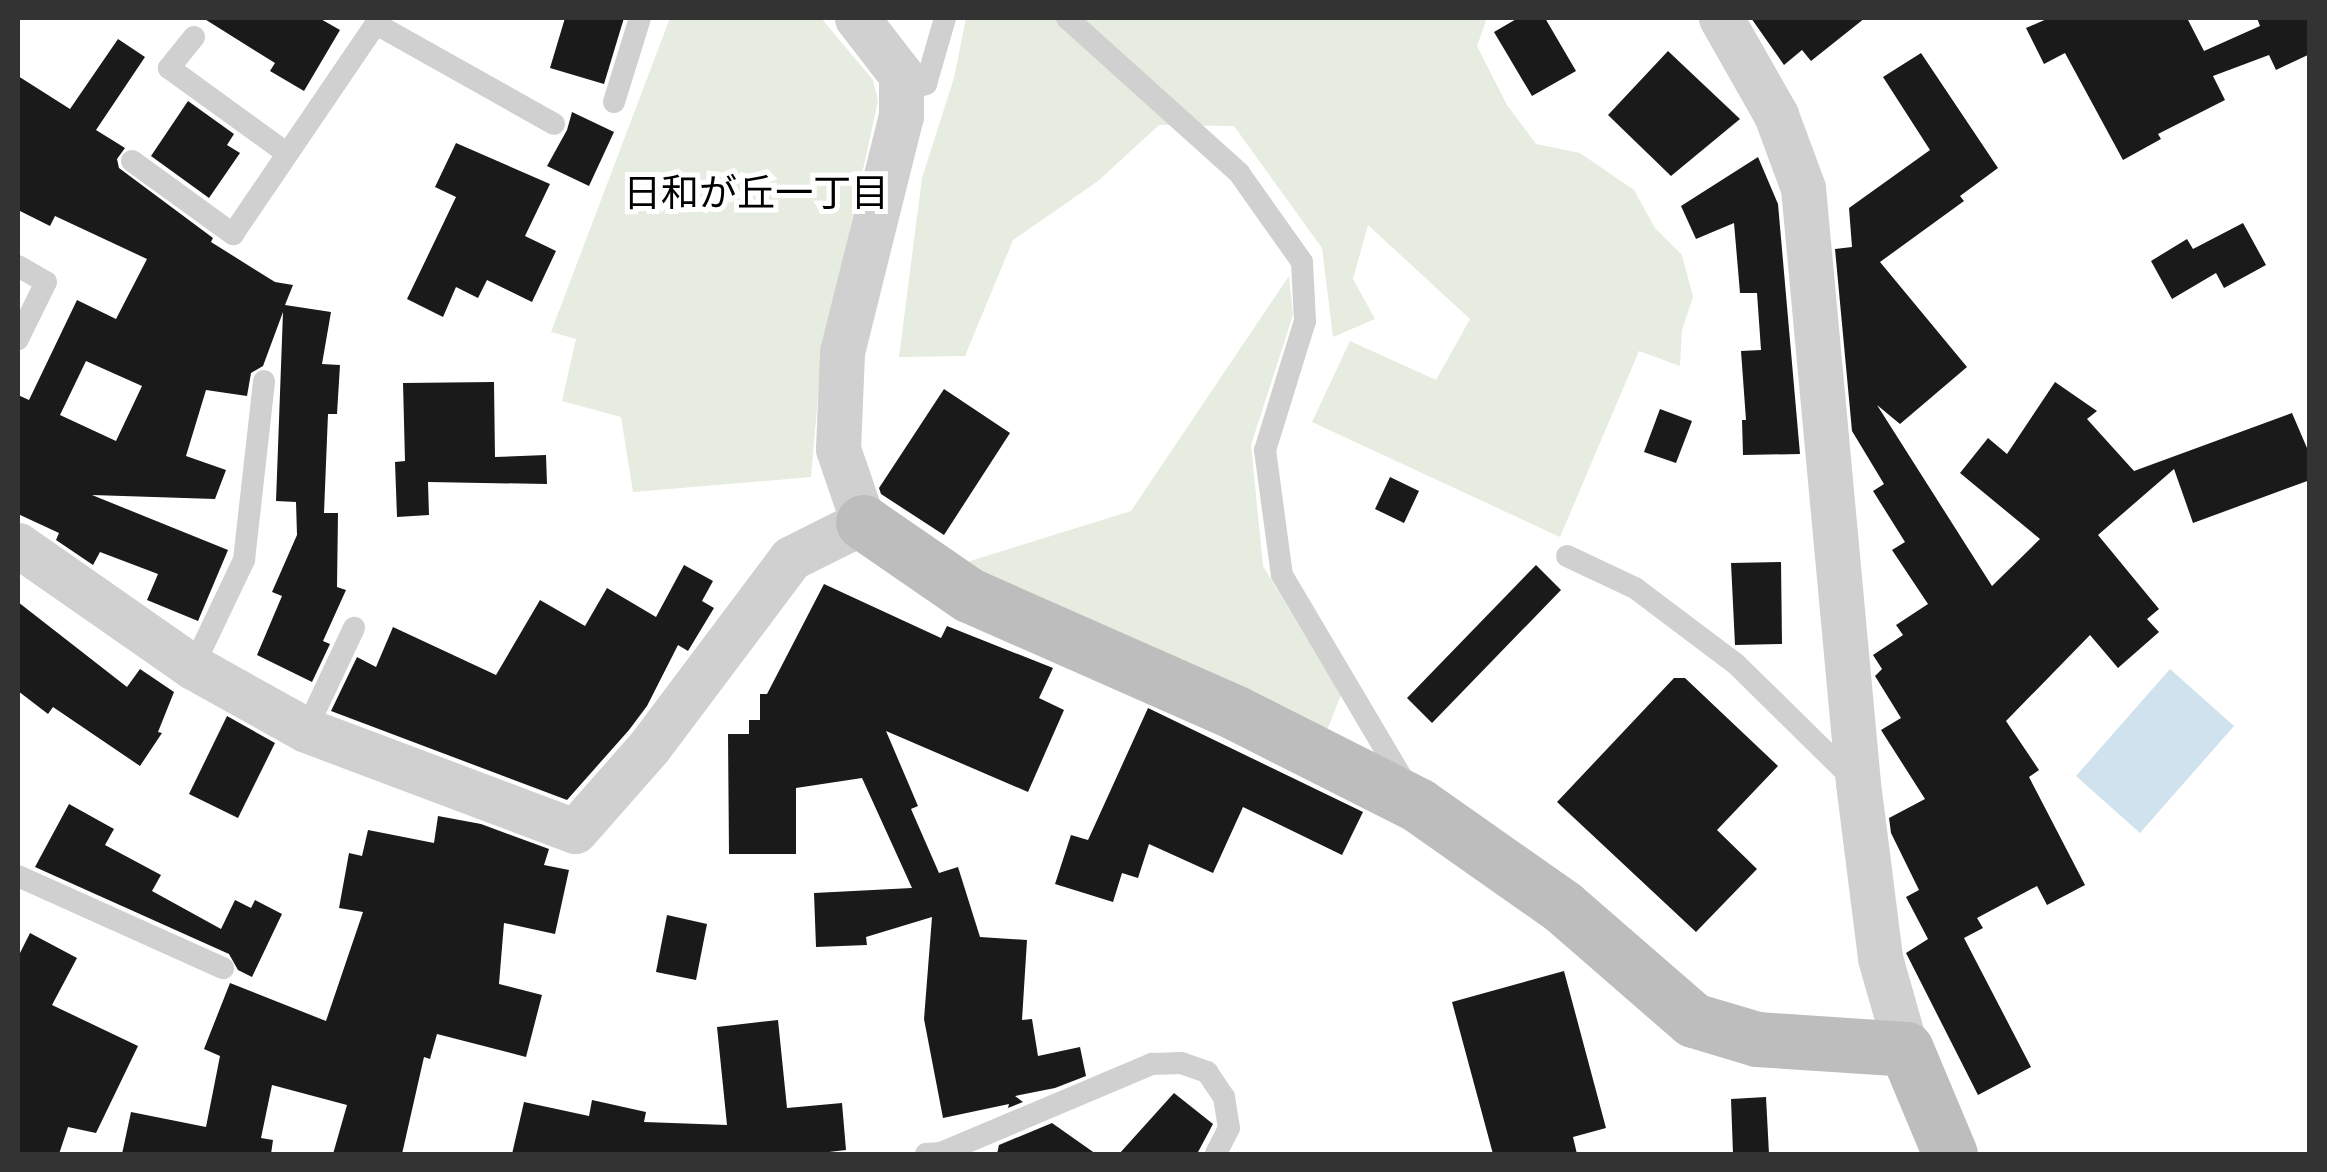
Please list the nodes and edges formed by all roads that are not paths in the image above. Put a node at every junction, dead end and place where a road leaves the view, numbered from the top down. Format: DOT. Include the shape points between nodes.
graph roads {
  1 [pos="640,18"];
  2 [pos="857,18"];
  3 [pos="944,18"];
  4 [pos="1067,18"];
  5 [pos="1721,18"];
  6 [pos="378,20"];
  7 [pos="194,37"];
  8 [pos="901,92"];
  9 [pos="614,102"];
  10 [pos="554,124"];
  11 [pos="285,152"];
  12 [pos="132,162"];
  13 [pos="18,266"];
  14 [pos="18,338"];
  15 [pos="264,380"];
  16 [pos="862,522"];
  17 [pos="18,545"];
  18 [pos="1567,556"];
  19 [pos="354,628"];
  20 [pos="193,667"];
  21 [pos="306,730"];
  22 [pos="1858,784"];
  23 [pos="1418,805"];
  24 [pos="18,876"];
  25 [pos="223,968"];
  26 [pos="1906,1050"];
  27 [pos="926,1154"];
  28 [pos="1216,1154"];
  29 [pos="1950,1154"];
  1 -- 9 [label="lane"];
  2 -- 8 [label="street" via="901,76"];
  3 -- 8 [label="lane" via="926,84"];
  4 -- 23 [label="lane" via="1239,173 1302,262 1304,321 1265,450 1282,574"];
  5 -- 22 [label="street" via="1776,115 1804,188"];
  6 -- 10 [label="lane"];
  6 -- 11 [label="lane"];
  7 -- 11 [label="lane" via="168,68"];
  8 -- 16 [label="street" via="901,116 842,352 838,449"];
  11 -- 12 [label="lane" via="233,234"];
  13 -- 14 [label="lane" via="46,282"];
  15 -- 20 [label="lane" via="244,560"];
  16 -- 21 [label="street" via="791,558 649,747 574,831"];
  16 -- 23 [label="street" via="970,595 1236,714"];
  17 -- 20 [label="street"];
  18 -- 22 [label="lane" via="1634,588 1736,664"];
  19 -- 21 [label="lane"];
  20 -- 21 [label="street"];
  22 -- 26 [label="street" via="1880,958"];
  23 -- 26 [label="street" via="1563,907 1693,1020 1757,1039"];
  24 -- 25 [label="lane"];
  26 -- 29 [label="street"];
  27 -- 28 [label="lane" via="1152,1064 1181,1063 1207,1072 1224,1097 1230,1128"];
}
